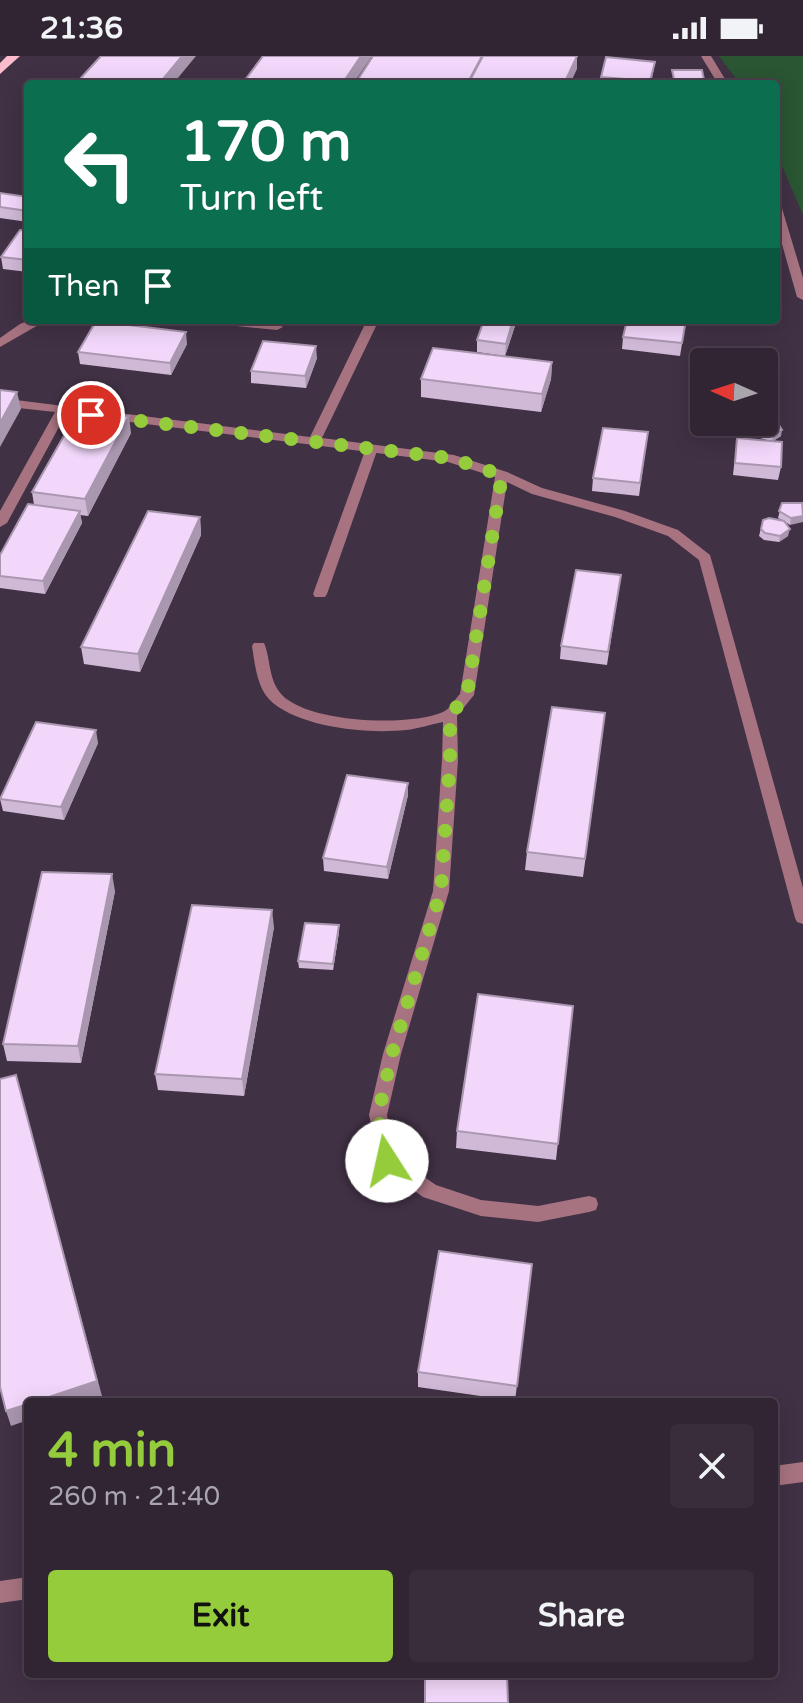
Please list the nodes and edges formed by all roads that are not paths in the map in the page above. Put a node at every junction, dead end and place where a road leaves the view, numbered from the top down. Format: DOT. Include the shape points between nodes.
graph roads {
  1 [pos="14,56"];
  2 [pos="706,56"];
  3 [pos="0,70"];
  4 [pos="721,80"];
  5 [pos="780,219"];
  6 [pos="803,297"];
  7 [pos="30,324"];
  8 [pos="247,324"];
  9 [pos="371,324"];
  10 [pos="277,327"];
  11 [pos="0,343"];
  12 [pos="0,402"];
  13 [pos="61,412"];
  14 [pos="315,440"];
  15 [pos="372,448"];
  16 [pos="502,475"];
  17 [pos="0,523"];
  18 [pos="320,594"];
  19 [pos="259,646"];
  20 [pos="450,715"];
  21 [pos="803,918"];
  22 [pos="589,1204"];
  23 [pos="803,1472"];
  24 [pos="778,1475"];
  25 [pos="24,1589"];
  26 [pos="0,1592"];
  1 -- 3 [label="main road"];
  2 -- 4 [label="street"];
  5 -- 6 [label="street"];
  7 -- 11 [label="street"];
  8 -- 10 [label="street"];
  9 -- 14 [label="street"];
  12 -- 13 [label="street"];
  13 -- 14 [label="street"];
  13 -- 17 [label="street"];
  14 -- 15 [label="street"];
  15 -- 16 [label="street" via="450,458"];
  15 -- 18 [label="street"];
  16 -- 20 [label="street" via="467,695"];
  16 -- 21 [label="street" via="673,533 705,558"];
  19 -- 20 [label="street" via="264,677 277,699 306,714 349,725 406,725"];
  20 -- 22 [label="street" via="441,891 378,1115 387,1161 430,1191 481,1208 538,1214"];
  23 -- 24 [label="street"];
  25 -- 26 [label="street"];
}
